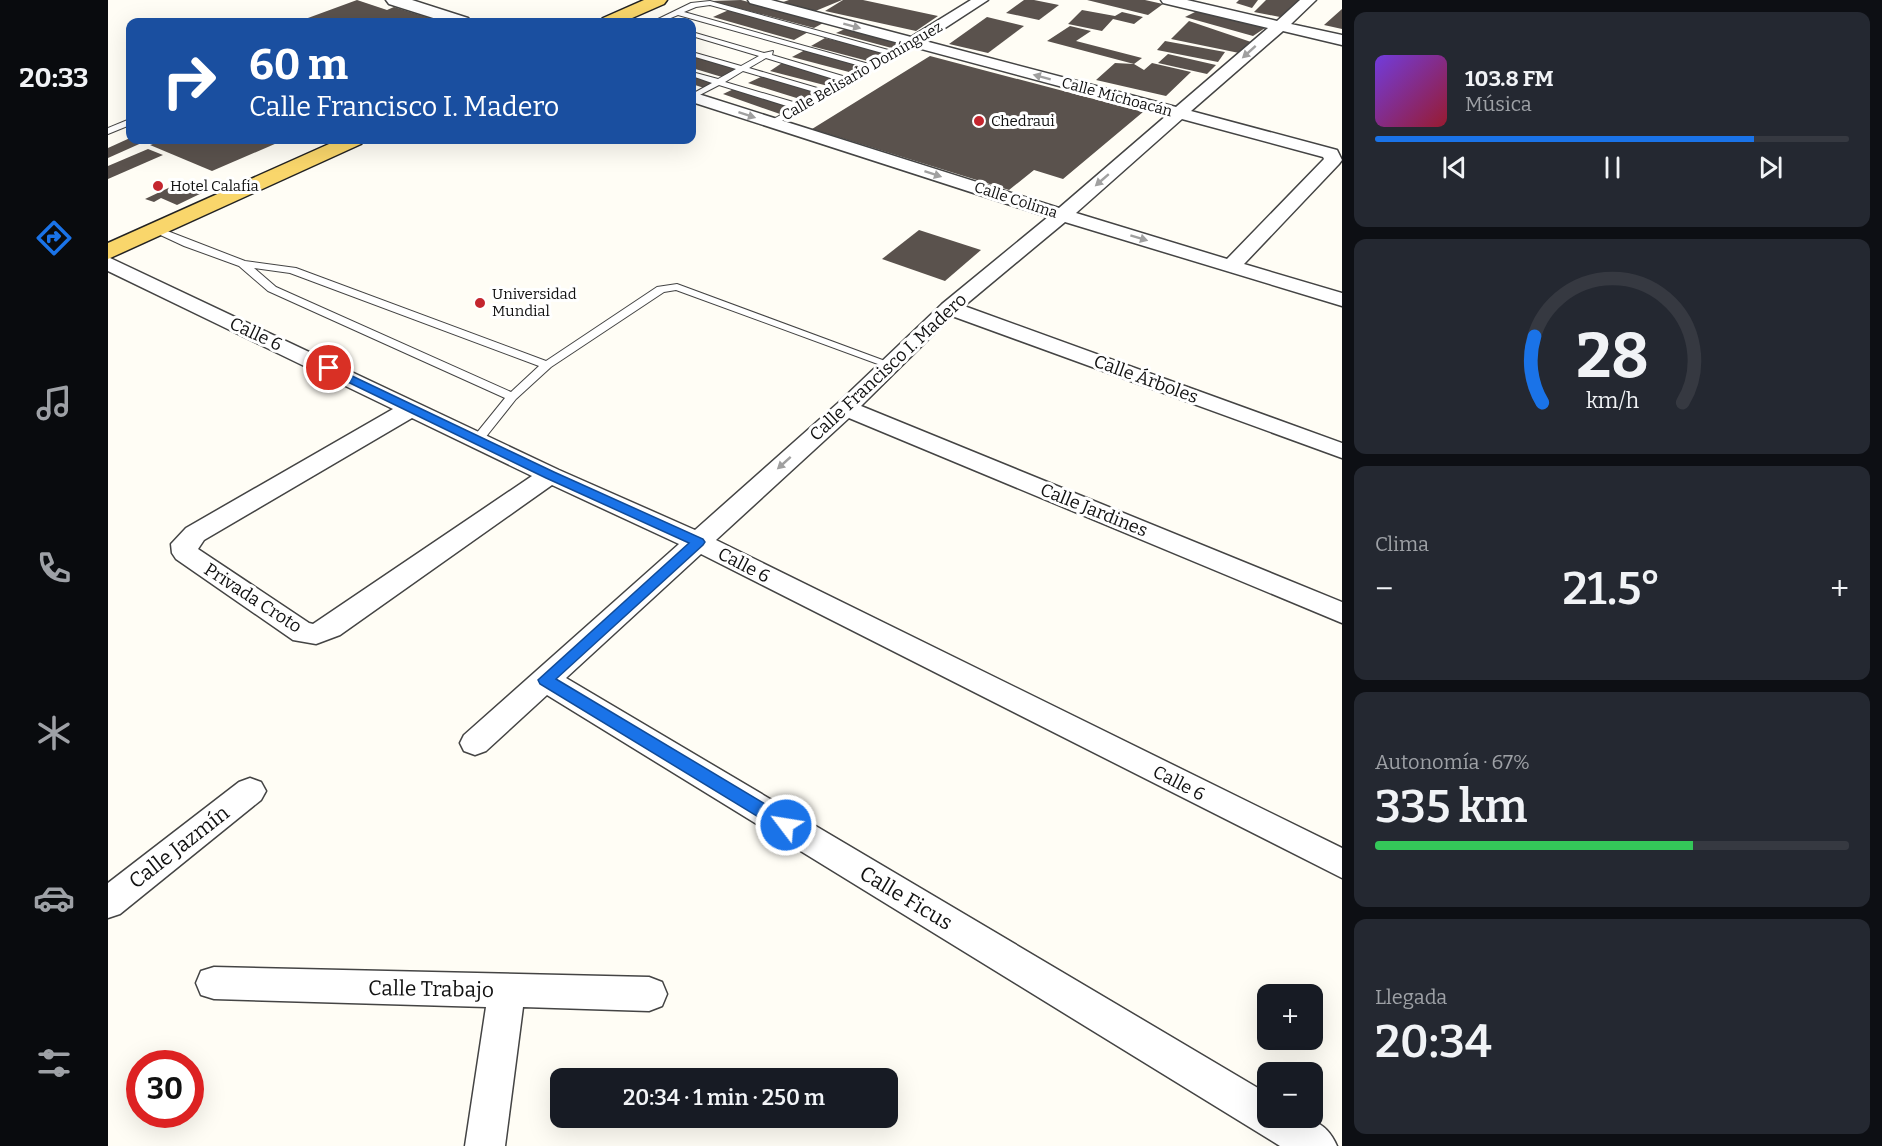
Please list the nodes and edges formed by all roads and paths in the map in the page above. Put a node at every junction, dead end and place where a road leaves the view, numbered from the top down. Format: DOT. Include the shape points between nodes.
graph roads {
  1 [pos="395,0"];
  2 [pos="658,0"];
  3 [pos="754,0"];
  4 [pos="981,0"];
  5 [pos="1168,0"];
  6 [pos="1309,0"];
  7 [pos="676,12"];
  8 [pos="450,18"];
  9 [pos="618,18"];
  10 [pos="664,18"];
  11 [pos="830,20"];
  12 [pos="1278,26"];
  13 [pos="812,31"];
  14 [pos="696,35"];
  15 [pos="1342,40"];
  16 [pos="913,42"];
  17 [pos="789,43"];
  18 [pos="894,54"];
  19 [pos="696,55"];
  20 [pos="766,55"];
  21 [pos="871,67"];
  22 [pos="743,69"];
  23 [pos="696,75"];
  24 [pos="847,80"];
  25 [pos="719,82"];
  26 [pos="826,93"];
  27 [pos="696,95"];
  28 [pos="696,98"];
  29 [pos="800,107"];
  30 [pos="1179,114"];
  31 [pos="773,123"];
  32 [pos="126,124"];
  33 [pos="108,131"];
  34 [pos="345,144"];
  35 [pos="1062,215"];
  36 [pos="157,230"];
  37 [pos="108,252"];
  38 [pos="108,263"];
  39 [pos="243,264"];
  40 [pos="1231,266"];
  41 [pos="1342,300"];
  42 [pos="949,308"];
  43 [pos="890,365"];
  44 [pos="547,366"];
  45 [pos="512,397"];
  46 [pos="412,408"];
  47 [pos="846,408"];
  48 [pos="477,440"];
  49 [pos="1342,451"];
  50 [pos="550,475"];
  51 [pos="698,542"];
  52 [pos="1342,613"];
  53 [pos="545,680"];
  54 [pos="475,743"];
  55 [pos="250,791"];
  56 [pos="1342,864"];
  57 [pos="108,903"];
  58 [pos="214,983"];
  59 [pos="507,991"];
  60 [pos="649,994"];
  61 [pos="1257,1110"];
  62 [pos="1287,1128"];
  63 [pos="485,1146"];
  64 [pos="1317,1146"];
  1 -- 8 [label="street"];
  2 -- 9 [label="main road"];
  3 -- 11 [label="street, Calle Michoacán"];
  4 -- 16 [label="street, Calle Belisario Domínguez"];
  5 -- 12 [label="street"];
  6 -- 12 [label="street, Calle Francisco I. Madero"];
  7 -- 10 [label="lane"];
  7 -- 13 [label="lane" via="694,4 710,3"];
  7 -- 17 [label="lane"];
  11 -- 13 [label="lane"];
  11 -- 16 [label="street, Calle Michoacán, one-way"];
  12 -- 15 [label="street"];
  12 -- 30 [label="street, Calle Francisco I. Madero, one-way"];
  13 -- 17 [label="lane"];
  13 -- 18 [label="lane"];
  14 -- 20 [label="lane"];
  16 -- 18 [label="lane, Calle Belisario Domínguez"];
  30 -- 16 [label="street, Calle Michoacán, one-way"];
  17 -- 20 [label="lane"];
  17 -- 21 [label="lane"];
  18 -- 21 [label="lane, Calle Belisario Domínguez"];
  19 -- 22 [label="lane"];
  20 -- 22 [label="lane"];
  20 -- 24 [label="lane"];
  21 -- 24 [label="lane, Calle Belisario Domínguez"];
  22 -- 25 [label="lane"];
  22 -- 26 [label="lane"];
  23 -- 25 [label="lane"];
  24 -- 26 [label="lane, Calle Belisario Domínguez"];
  25 -- 27 [label="lane"];
  25 -- 29 [label="lane"];
  26 -- 29 [label="lane, Calle Belisario Domínguez"];
  28 -- 31 [label="street, Calle Colima, one-way"];
  29 -- 31 [label="lane, Calle Belisario Domínguez"];
  30 -- 35 [label="street, Calle Francisco I. Madero, one-way"];
  30 -- 40 [label="street, Calle Michoacán" via="1331,154 1333,160"];
  31 -- 35 [label="street, Calle Colima, one-way"];
  32 -- 33 [label="lane"];
  34 -- 36 [label="main road"];
  35 -- 40 [label="street, Calle Colima, one-way"];
  35 -- 42 [label="street, Calle Francisco I. Madero"];
  36 -- 37 [label="main road"];
  36 -- 39 [label="lane"];
  38 -- 46 [label="street, Calle 6"];
  39 -- 44 [label="lane" via="292,270"];
  39 -- 45 [label="lane" via="272,289"];
  40 -- 41 [label="street, Calle Colima"];
  42 -- 43 [label="street, Calle Francisco I. Madero"];
  42 -- 49 [label="street, Calle Árboles"];
  43 -- 44 [label="lane" via="668,287"];
  43 -- 47 [label="street, Calle Francisco I. Madero"];
  44 -- 45 [label="lane"];
  45 -- 48 [label="lane"];
  46 -- 48 [label="street, Calle 6"];
  46 -- 50 [label="street, Privada Croto" via="195,534 184,544 185,553 303,633 316,634"];
  47 -- 51 [label="street, Calle Francisco I. Madero, one-way"];
  47 -- 52 [label="street, Calle Jardines"];
  48 -- 50 [label="street, Calle 6"];
  50 -- 51 [label="street, Calle 6"];
  51 -- 53 [label="street, Calle Francisco I. Madero"];
  51 -- 56 [label="street, Calle 6"];
  53 -- 54 [label="street, Calle Francisco I. Madero"];
  53 -- 61 [label="street, Calle Ficus"];
  55 -- 57 [label="street, Calle Jazmín"];
  58 -- 59 [label="street, Calle Trabajo"];
  59 -- 60 [label="street, Calle Trabajo"];
  59 -- 63 [label="street"];
  62 -- 64 [label="street, Calle Ficus"];
}
